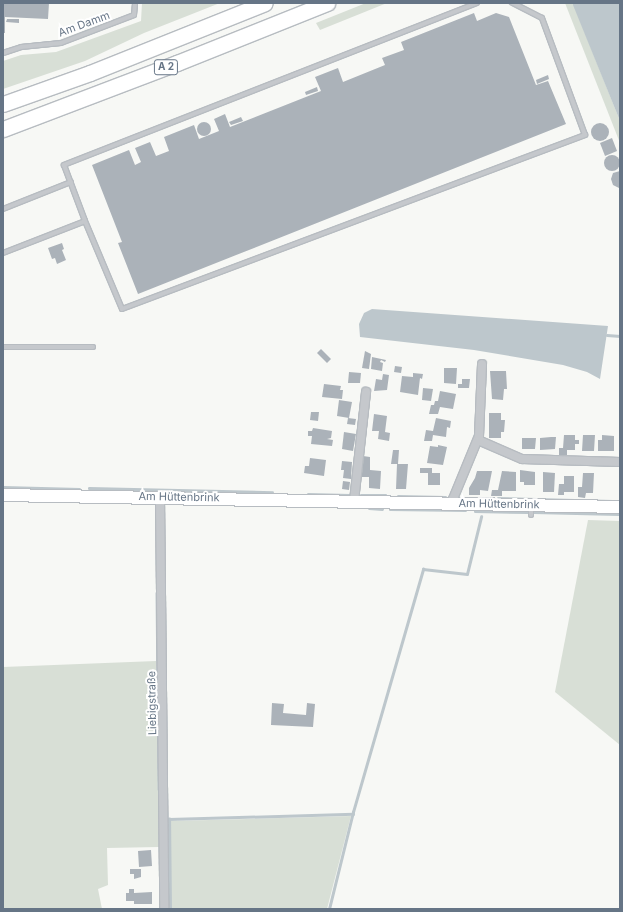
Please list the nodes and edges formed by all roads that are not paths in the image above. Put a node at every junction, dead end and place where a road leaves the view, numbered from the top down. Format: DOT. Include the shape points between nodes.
graph roads {
  1 [pos="135,3"];
  2 [pos="265,3"];
  3 [pos="327,3"];
  4 [pos="478,3"];
  5 [pos="512,3"];
  6 [pos="3,53"];
  7 [pos="3,104"];
  8 [pos="3,129"];
  9 [pos="71,182"];
  10 [pos="3,209"];
  11 [pos="85,221"];
  12 [pos="3,253"];
  13 [pos="3,347"];
  14 [pos="93,347"];
  15 [pos="482,364"];
  16 [pos="366,392"];
  17 [pos="478,440"];
  18 [pos="620,462"];
  19 [pos="3,495"];
  20 [pos="160,497"];
  21 [pos="454,503"];
  22 [pos="354,504"];
  23 [pos="620,507"];
  24 [pos="164,909"];
  1 -- 6 [label="lane, Am Damm" via="134,15 68,41 21,47"];
  2 -- 7 [label="highway, A 2" via="97,70"];
  3 -- 8 [label="highway, A 2"];
  4 -- 9 [label="lane" via="64,165"];
  5 -- 11 [label="lane" via="542,18 585,135 122,309"];
  9 -- 10 [label="lane"];
  9 -- 11 [label="lane"];
  11 -- 12 [label="lane"];
  13 -- 14 [label="lane"];
  15 -- 17 [label="street"];
  16 -- 22 [label="street"];
  17 -- 18 [label="street" via="522,459"];
  17 -- 21 [label="street" via="453,498"];
  19 -- 20 [label="street, Am Hüttenbrink"];
  20 -- 22 [label="street, Am Hüttenbrink"];
  20 -- 24 [label="street, Liebigstraße"];
  21 -- 22 [label="street, Am Hüttenbrink"];
  21 -- 23 [label="street, Am Hüttenbrink" via="531,510"];
}
